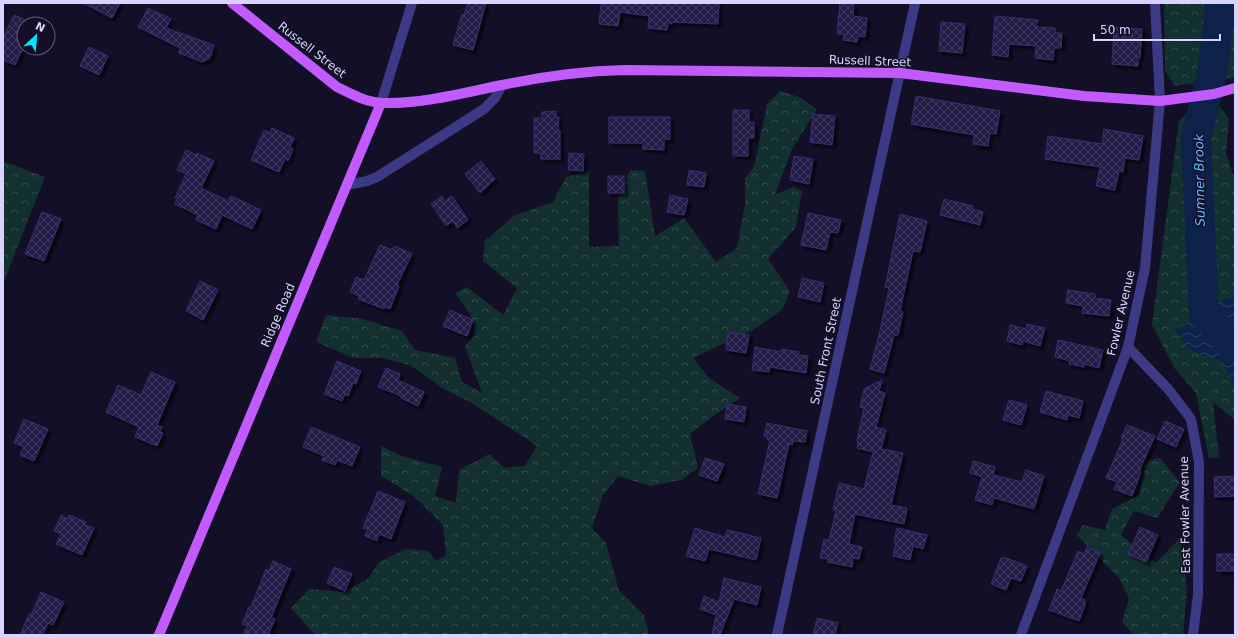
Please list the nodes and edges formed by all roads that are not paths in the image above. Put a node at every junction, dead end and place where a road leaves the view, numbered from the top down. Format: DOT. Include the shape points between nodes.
graph roads {
  1 [pos="232,3"];
  2 [pos="412,3"];
  3 [pos="915,3"];
  4 [pos="1155,3"];
  5 [pos="900,73"];
  6 [pos="502,85"];
  7 [pos="1235,88"];
  8 [pos="1160,101"];
  9 [pos="381,103"];
  10 [pos="347,185"];
  11 [pos="1128,347"];
  12 [pos="159,635"];
  13 [pos="777,635"];
  14 [pos="1021,635"];
  15 [pos="1193,635"];
  1 -- 9 [label="main road, Russell Street" via="337,87 356,97"];
  2 -- 9 [label="street, Ridge Road"];
  3 -- 5 [label="street, South Front Street"];
  4 -- 8 [label="street, Fowler Avenue"];
  5 -- 6 [label="main road, Russell Street" via="591,71"];
  5 -- 8 [label="main road, Russell Street" via="1084,96"];
  5 -- 13 [label="street, South Front Street"];
  6 -- 9 [label="main road, Russell Street" via="414,102"];
  6 -- 10 [label="street" via="495,98 484,109 401,163 378,177"];
  7 -- 8 [label="main road, Russell Street" via="1214,94"];
  8 -- 11 [label="street, Fowler Avenue" via="1144,268"];
  9 -- 10 [label="main road, Ridge Road"];
  10 -- 12 [label="main road, Ridge Road"];
  11 -- 14 [label="street, Fowler Avenue"];
  11 -- 15 [label="street, East Fowler Avenue" via="1169,390 1190,419 1199,462 1198,595"];
}
